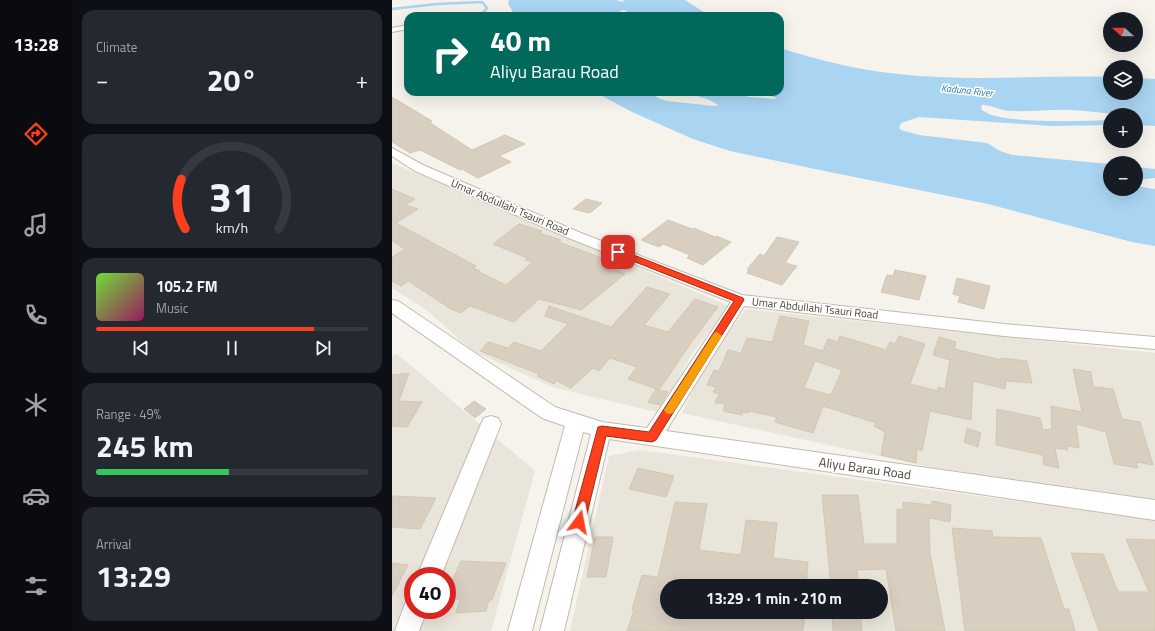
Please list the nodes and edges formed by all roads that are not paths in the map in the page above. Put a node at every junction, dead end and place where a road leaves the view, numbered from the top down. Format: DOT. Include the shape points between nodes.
graph roads {
  1 [pos="404,28"];
  2 [pos="392,30"];
  3 [pos="392,151"];
  4 [pos="740,300"];
  5 [pos="394,310"];
  6 [pos="1155,343"];
  7 [pos="576,422"];
  8 [pos="491,424"];
  9 [pos="602,430"];
  10 [pos="652,437"];
  11 [pos="1155,510"];
  12 [pos="433,567"];
  13 [pos="412,619"];
  14 [pos="407,631"];
  15 [pos="520,631"];
  16 [pos="552,631"];
  1 -- 2 [label="street"];
  3 -- 4 [label="street, Umar Abdullahi Tsauri Road" via="419,168 576,236"];
  4 -- 6 [label="street, Umar Abdullahi Tsauri Road" via="1004,330"];
  4 -- 10 [label="street"];
  5 -- 7 [label="street, Aliyu Barau Road" via="549,413"];
  7 -- 9 [label="street, Aliyu Barau Road"];
  7 -- 15 [label="street"];
  8 -- 12 [label="street"];
  9 -- 10 [label="street, Aliyu Barau Road"];
  9 -- 16 [label="street"];
  10 -- 11 [label="street, Aliyu Barau Road"];
  13 -- 14 [label="street"];
}
